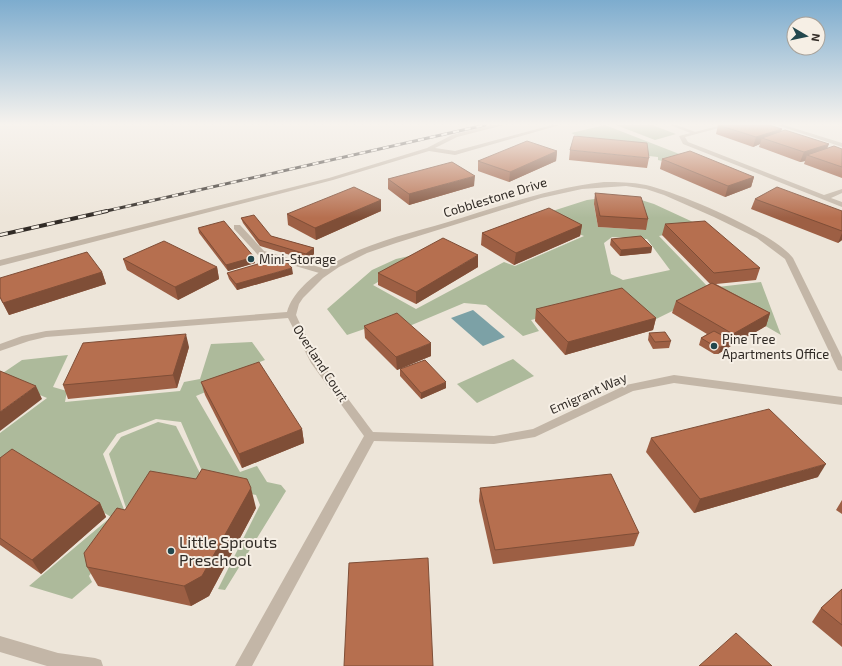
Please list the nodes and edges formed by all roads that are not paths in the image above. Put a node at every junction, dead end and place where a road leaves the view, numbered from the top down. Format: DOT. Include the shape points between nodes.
graph roads {
  1 [pos="406,156"];
  2 [pos="718,156"];
  3 [pos="842,191"];
  4 [pos="824,198"];
  5 [pos="842,205"];
  6 [pos="237,227"];
  7 [pos="0,263"];
  8 [pos="326,272"];
  9 [pos="291,315"];
  10 [pos="0,348"];
  11 [pos="842,368"];
  12 [pos="842,400"];
  13 [pos="370,436"];
  14 [pos="0,644"];
  15 [pos="95,666"];
  16 [pos="243,666"];
  1 -- 7 [label="street" via="331,179"];
  2 -- 4 [label="street"];
  3 -- 4 [label="street"];
  4 -- 5 [label="street"];
  6 -- 8 [label="street" via="261,253"];
  8 -- 9 [label="street, Cobblestone Drive" via="295,301"];
  8 -- 11 [label="street, Cobblestone Drive" via="378,246 566,189 606,184 640,186 672,194 741,226 774,244 790,258"];
  9 -- 10 [label="street, Overland Court" via="46,334"];
  9 -- 13 [label="street, Overland Court" via="311,352"];
  12 -- 13 [label="street, Emigrant Way" via="674,379 630,388 535,432 501,439"];
  13 -- 16 [label="street"];
  14 -- 15 [label="street" via="58,661"];
}
